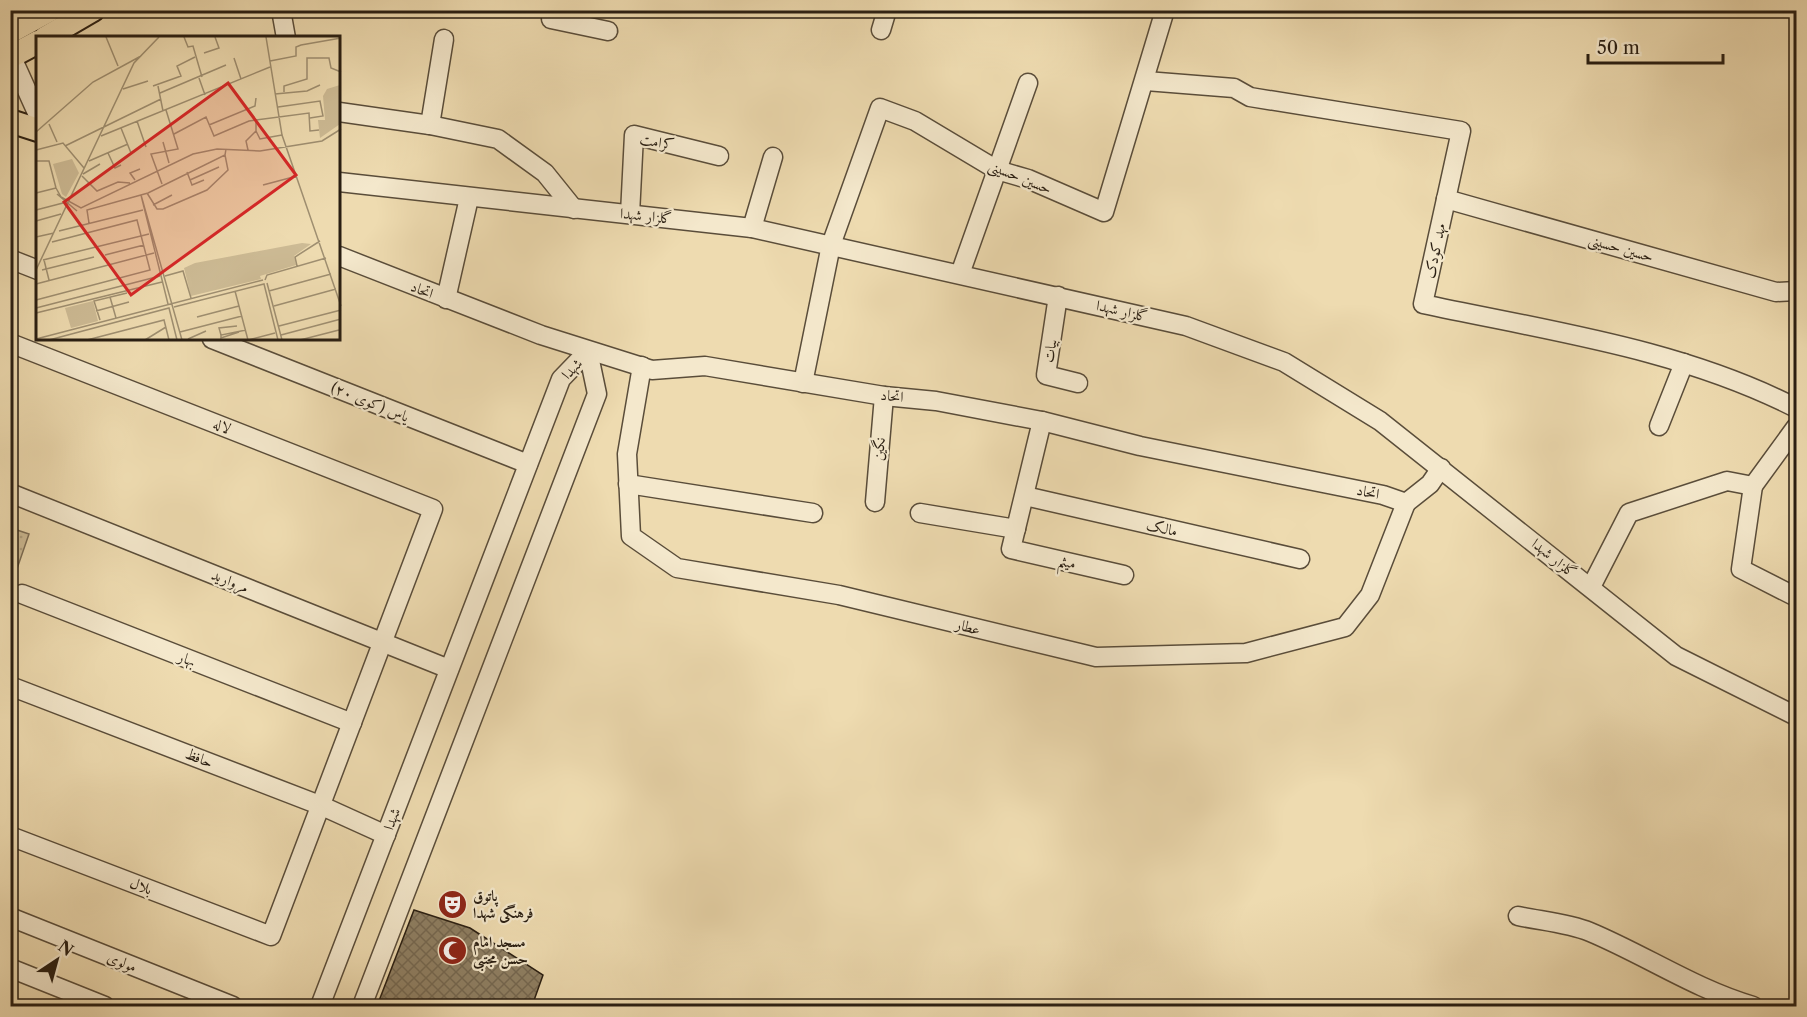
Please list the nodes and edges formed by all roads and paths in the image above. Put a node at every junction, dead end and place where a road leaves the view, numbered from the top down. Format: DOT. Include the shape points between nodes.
graph roads {
  1 [pos="50,10"];
  2 [pos="93,10"];
  3 [pos="282,10"];
  4 [pos="552,10"];
  5 [pos="887,10"];
  6 [pos="1166,10"];
  7 [pos="881,30"];
  8 [pos="608,31"];
  9 [pos="32,33"];
  10 [pos="286,36"];
  11 [pos="444,39"];
  12 [pos="11,56"];
  13 [pos="1146,81"];
  14 [pos="1028,83"];
  15 [pos="36,111"];
  16 [pos="340,112"];
  17 [pos="10,121"];
  18 [pos="430,125"];
  19 [pos="36,129"];
  20 [pos="719,156"];
  21 [pos="773,158"];
  22 [pos="997,170"];
  23 [pos="340,182"];
  24 [pos="469,198"];
  25 [pos="1446,199"];
  26 [pos="574,209"];
  27 [pos="630,214"];
  28 [pos="752,228"];
  29 [pos="831,245"];
  30 [pos="340,255"];
  31 [pos="10,259"];
  32 [pos="36,269"];
  33 [pos="960,274"];
  34 [pos="1797,291"];
  35 [pos="1058,296"];
  36 [pos="446,299"];
  37 [pos="215,340"];
  38 [pos="10,343"];
  39 [pos="588,351"];
  40 [pos="1684,363"];
  41 [pos="642,366"];
  42 [pos="803,383"];
  43 [pos="1077,383"];
  44 [pos="884,396"];
  45 [pos="1797,408"];
  46 [pos="1042,421"];
  47 [pos="1659,426"];
  48 [pos="1797,427"];
  49 [pos="528,464"];
  50 [pos="1441,468"];
  51 [pos="628,484"];
  52 [pos="1753,486"];
  53 [pos="10,493"];
  54 [pos="1025,496"];
  55 [pos="874,502"];
  56 [pos="1406,503"];
  57 [pos="813,513"];
  58 [pos="920,513"];
  59 [pos="1016,529"];
  60 [pos="1300,559"];
  61 [pos="1124,575"];
  62 [pos="1591,587"];
  63 [pos="22,594"];
  64 [pos="1797,597"];
  65 [pos="382,642"];
  66 [pos="450,669"];
  67 [pos="10,686"];
  68 [pos="1797,716"];
  69 [pos="352,723"];
  70 [pos="322,806"];
  71 [pos="386,835"];
  72 [pos="10,836"];
  73 [pos="1518,916"];
  74 [pos="10,917"];
  75 [pos="10,968"];
  76 [pos="105,1006"];
  77 [pos="233,1006"];
  78 [pos="320,1006"];
  79 [pos="362,1006"];
  80 [pos="1753,1006"];
  1 -- 9 [label="main road"];
  2 -- 9 [label="main road"];
  3 -- 10 [label="street"];
  4 -- 8 [label="street" via="551,19"];
  5 -- 7 [label="street"];
  6 -- 13 [label="street, حسین حسینی"];
  9 -- 12 [label="main road"];
  11 -- 18 [label="street"];
  12 -- 15 [label="street"];
  13 -- 22 [label="street, حسین حسینی" via="1104,212"];
  13 -- 25 [label="street, مهد کودک" via="1234,88 1250,97 1461,131"];
  14 -- 22 [label="street"];
  16 -- 18 [label="street"];
  17 -- 19 [label="main road"];
  18 -- 26 [label="street" via="498,139 544,173"];
  20 -- 27 [label="street, کرامت" via="634,135"];
  21 -- 28 [label="street"];
  22 -- 29 [label="street, حسین حسینی" via="915,122 880,108"];
  22 -- 33 [label="street"];
  23 -- 24 [label="street, گلزار شهدا"];
  24 -- 26 [label="street, گلزار شهدا"];
  24 -- 36 [label="street"];
  25 -- 34 [label="street, حسین حسینی" via="1776,292"];
  25 -- 40 [label="street, مهد کودک" via="1423,304"];
  26 -- 27 [label="street, گلزار شهدا"];
  27 -- 28 [label="street, گلزار شهدا"];
  28 -- 29 [label="street, گلزار شهدا"];
  29 -- 33 [label="street, گلزار شهدا"];
  29 -- 42 [label="street"];
  30 -- 36 [label="street, اتحاد"];
  31 -- 32 [label="street"];
  33 -- 35 [label="street, گلزار شهدا"];
  35 -- 43 [label="street, بیات" via="1046,375"];
  35 -- 50 [label="street, گلزار شهدا" via="1186,326 1284,363 1380,421"];
  36 -- 39 [label="street, اتحاد"];
  37 -- 49 [label="street, یاس (کوی ۲۰)"];
  38 -- 65 [label="street, لاله" via="433,509"];
  39 -- 41 [label="street, اتحاد"];
  39 -- 49 [label="street, شهدا" via="561,379"];
  39 -- 79 [label="street, شهدا" via="597,394"];
  40 -- 45 [label="street, مهد کودک" via="1755,387"];
  40 -- 47 [label="street"];
  41 -- 42 [label="street, اتحاد" via="652,370 705,366"];
  41 -- 51 [label="street, عطار" via="627,454"];
  42 -- 44 [label="street, اتحاد"];
  44 -- 46 [label="street, اتحاد" via="936,400"];
  44 -- 55 [label="street, نگین"];
  46 -- 54 [label="street"];
  46 -- 56 [label="street, اتحاد"];
  48 -- 52 [label="street"];
  49 -- 66 [label="street, شهدا"];
  50 -- 56 [label="street" via="1430,484"];
  50 -- 62 [label="street, گلزار شهدا"];
  51 -- 56 [label="street, عطار" via="631,536 677,568 839,595 1096,657 1246,653 1345,627 1370,595"];
  51 -- 57 [label="street"];
  52 -- 62 [label="street" via="1727,481 1629,513"];
  52 -- 64 [label="street" via="1741,569"];
  53 -- 65 [label="street, مروارید"];
  54 -- 59 [label="street"];
  54 -- 60 [label="street, مالک"];
  58 -- 59 [label="street"];
  59 -- 61 [label="street, میثم" via="1011,549"];
  62 -- 68 [label="street, گلزار شهدا" via="1676,656"];
  63 -- 69 [label="street, بهار"];
  65 -- 66 [label="street, مروارید"];
  65 -- 69 [label="street"];
  66 -- 71 [label="street, شهدا"];
  67 -- 70 [label="street, حافظ"];
  69 -- 70 [label="street"];
  70 -- 71 [label="street, حافظ"];
  70 -- 72 [label="street, بلال" via="271,936"];
  71 -- 78 [label="street, شهدا"];
  73 -- 80 [label="street" via="1588,931 1730,1000"];
  74 -- 77 [label="street, مولوی"];
  75 -- 76 [label="street"];
}
